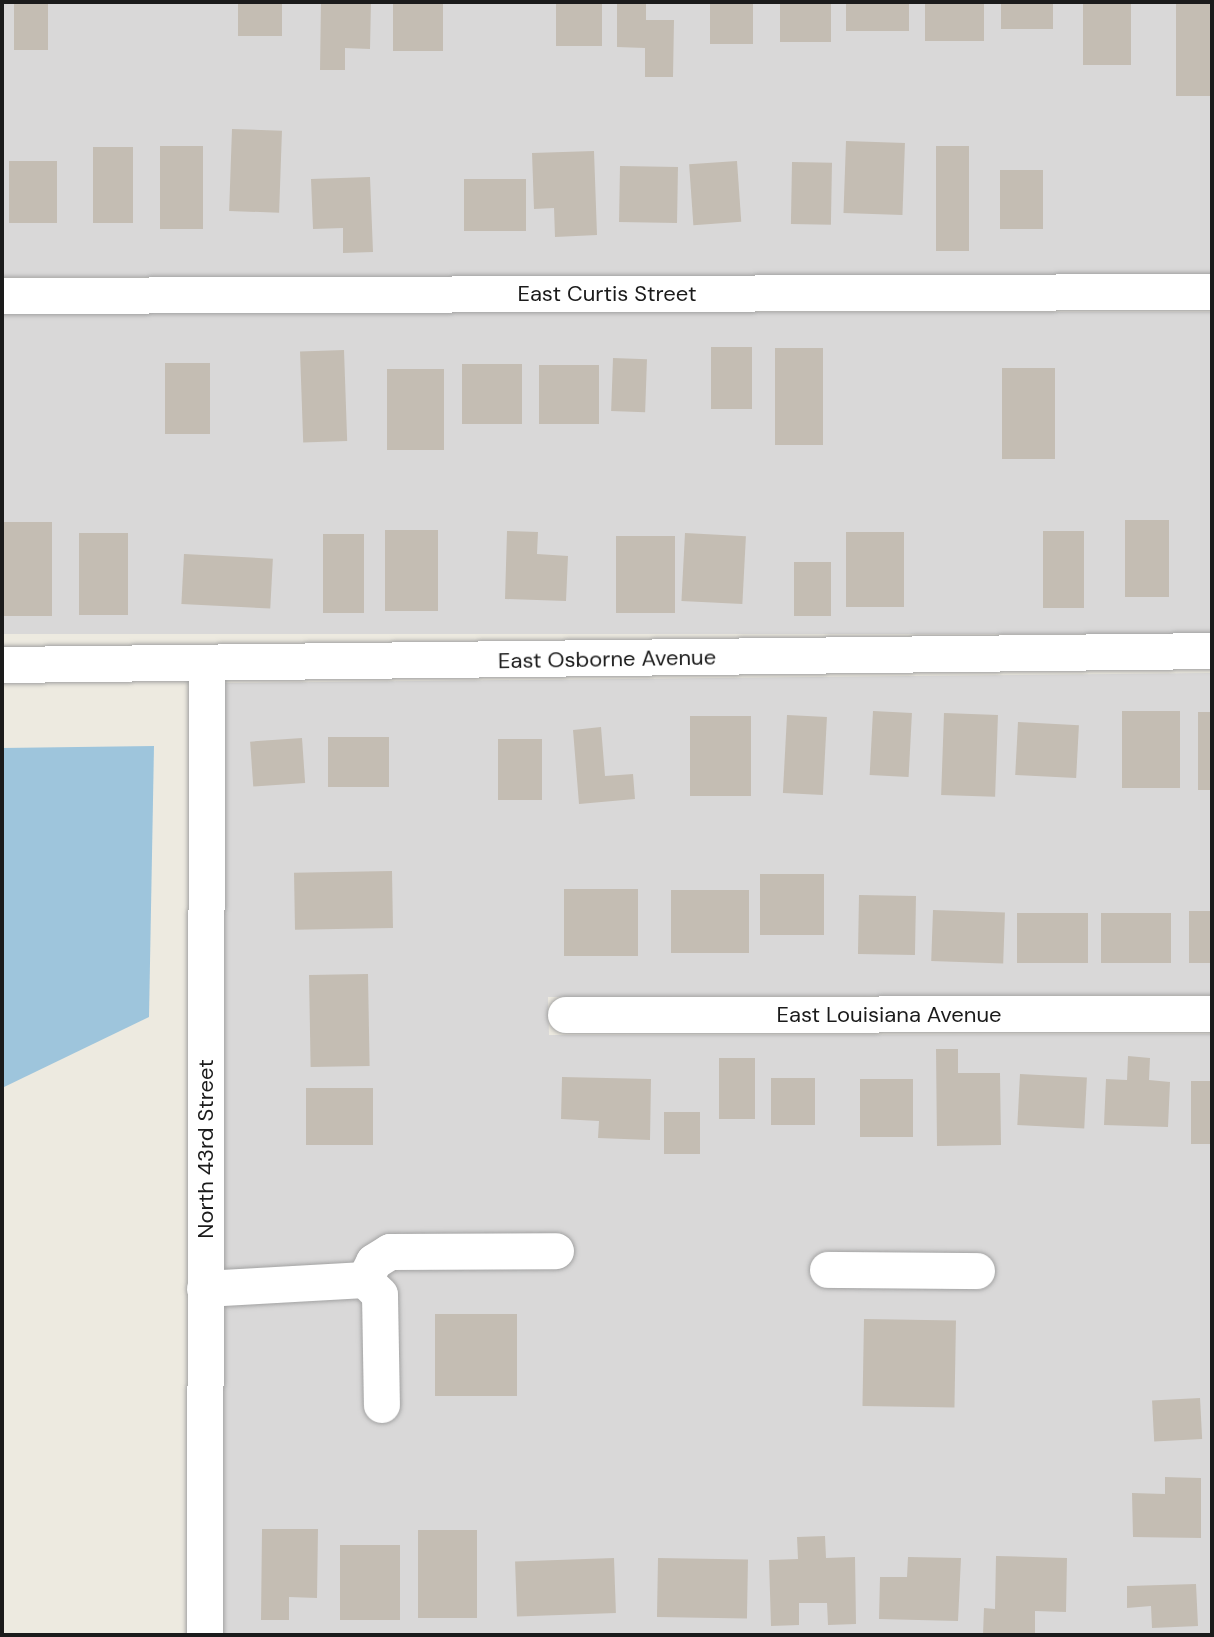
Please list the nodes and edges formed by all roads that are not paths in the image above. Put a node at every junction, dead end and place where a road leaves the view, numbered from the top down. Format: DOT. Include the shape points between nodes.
graph roads {
  1 [pos="1212,292"];
  2 [pos="2,296"];
  3 [pos="1212,651"];
  4 [pos="207,664"];
  5 [pos="2,665"];
  6 [pos="1212,1014"];
  7 [pos="566,1015"];
  8 [pos="556,1251"];
  9 [pos="828,1270"];
  10 [pos="977,1271"];
  11 [pos="365,1280"];
  12 [pos="205,1289"];
  13 [pos="382,1405"];
  14 [pos="205,1635"];
  1 -- 2 [label="street, East Curtis Street"];
  3 -- 4 [label="street, East Osborne Avenue"];
  4 -- 5 [label="street, East Osborne Avenue"];
  4 -- 12 [label="street, North 43rd Street"];
  6 -- 7 [label="street, East Louisiana Avenue"];
  8 -- 11 [label="street" via="390,1252 374,1262"];
  9 -- 10 [label="street"];
  11 -- 12 [label="street"];
  11 -- 13 [label="street" via="380,1295"];
  12 -- 14 [label="street, North 43rd Street"];
}
